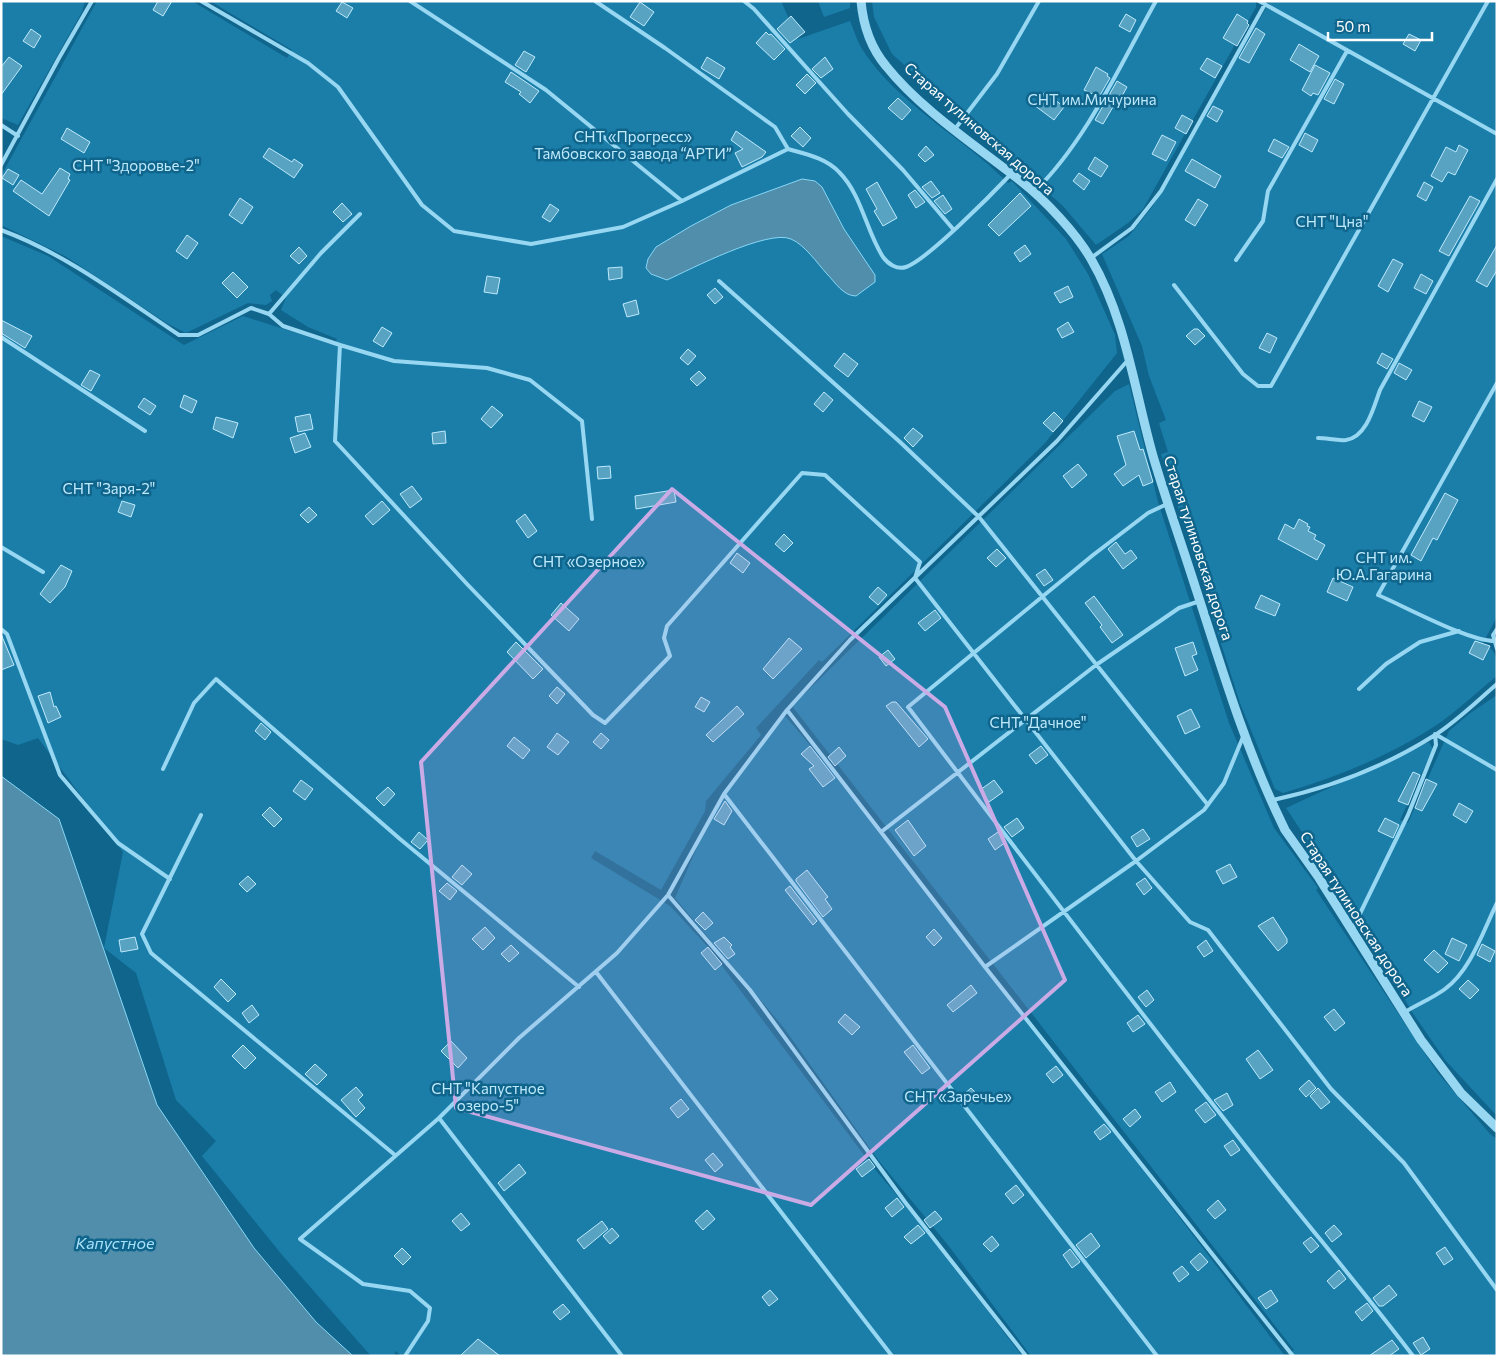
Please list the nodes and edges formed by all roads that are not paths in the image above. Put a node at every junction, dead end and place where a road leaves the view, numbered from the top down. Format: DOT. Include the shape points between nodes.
graph roads {
  1 [pos="92,1"];
  2 [pos="200,1"];
  3 [pos="410,1"];
  4 [pos="596,1"];
  5 [pos="744,1"];
  6 [pos="862,1"];
  7 [pos="1040,1"];
  8 [pos="1156,1"];
  9 [pos="1260,1"];
  10 [pos="1488,1"];
  11 [pos="1265,4"];
  12 [pos="1347,51"];
  13 [pos="1432,98"];
  14 [pos="1,125"];
  15 [pos="955,129"];
  16 [pos="1497,134"];
  17 [pos="18,136"];
  18 [pos="788,149"];
  19 [pos="1,165"];
  20 [pos="1011,174"];
  21 [pos="1497,179"];
  22 [pos="1033,192"];
  23 [pos="682,201"];
  24 [pos="360,214"];
  25 [pos="954,229"];
  26 [pos="1,230"];
  27 [pos="1091,258"];
  28 [pos="1236,260"];
  29 [pos="719,281"];
  30 [pos="1174,286"];
  31 [pos="269,314"];
  32 [pos="1,337"];
  33 [pos="340,346"];
  34 [pos="1130,359"];
  35 [pos="1497,383"];
  36 [pos="145,431"];
  37 [pos="1318,438"];
  38 [pos="1167,504"];
  39 [pos="979,517"];
  40 [pos="592,519"];
  41 [pos="1,547"];
  42 [pos="43,572"];
  43 [pos="915,578"];
  44 [pos="1042,596"];
  45 [pos="1200,601"];
  46 [pos="1,629"];
  47 [pos="1497,629"];
  48 [pos="1459,631"];
  49 [pos="1494,641"];
  50 [pos="1497,649"];
  51 [pos="973,652"];
  52 [pos="1096,665"];
  53 [pos="1497,684"];
  54 [pos="1359,688"];
  55 [pos="787,710"];
  56 [pos="1027,721"];
  57 [pos="1436,734"];
  58 [pos="1244,735"];
  59 [pos="164,769"];
  60 [pos="1497,770"];
  61 [pos="958,773"];
  62 [pos="724,794"];
  63 [pos="1271,800"];
  64 [pos="1208,805"];
  65 [pos="201,815"];
  66 [pos="880,832"];
  67 [pos="1136,861"];
  68 [pos="170,879"];
  69 [pos="668,895"];
  70 [pos="1497,903"];
  71 [pos="1063,912"];
  72 [pos="1351,931"];
  73 [pos="984,967"];
  74 [pos="596,972"];
  75 [pos="578,987"];
  76 [pos="1403,1013"];
  77 [pos="439,1118"];
  78 [pos="1497,1128"];
  79 [pos="396,1155"];
  80 [pos="1497,1290"];
  81 [pos="405,1356"];
  82 [pos="622,1356"];
  83 [pos="892,1356"];
  84 [pos="1026,1356"];
  85 [pos="1157,1356"];
  86 [pos="1293,1356"];
  87 [pos="1413,1356"];
  1 -- 17 [label="lane"];
  2 -- 23 [label="lane" via="308,64 338,87 422,205 454,231 530,244 623,226"];
  3 -- 23 [label="lane" via="546,90"];
  4 -- 18 [label="lane" via="774,127"];
  5 -- 25 [label="lane"];
  6 -- 15 [label="street, Старая тулиновская дорога" via="867,31 885,65 902,84"];
  7 -- 15 [label="lane" via="997,74"];
  8 -- 22 [label="lane" via="1079,137 1057,169"];
  9 -- 11 [label="lane"];
  10 -- 13 [label="lane"];
  11 -- 12 [label="lane"];
  11 -- 27 [label="lane" via="1160,191 1132,228"];
  12 -- 13 [label="lane"];
  12 -- 28 [label="lane" via="1268,191 1262,222"];
  13 -- 16 [label="lane"];
  13 -- 30 [label="lane" via="1271,386 1258,386 1243,374"];
  14 -- 17 [label="lane"];
  15 -- 20 [label="street, Старая тулиновская дорога"];
  17 -- 19 [label="lane"];
  18 -- 23 [label="lane"];
  18 -- 25 [label="lane" via="821,159 839,172 858,202 883,257 893,266 906,267 925,256"];
  20 -- 22 [label="street, Старая тулиновская дорога"];
  20 -- 25 [label="lane"];
  21 -- 37 [label="lane" via="1380,390 1370,419 1360,432 1347,440"];
  22 -- 27 [label="street, Старая тулиновская дорога"];
  24 -- 31 [label="lane" via="321,253"];
  26 -- 31 [label="lane" via="28,240 79,269 179,335 198,335 251,308"];
  27 -- 34 [label="street, Старая тулиновская дорога" via="1117,317"];
  29 -- 39 [label="lane"];
  31 -- 33 [label="lane" via="283,326"];
  32 -- 36 [label="lane"];
  33 -- 40 [label="lane" via="394,361 487,368 530,380 582,420"];
  33 -- 43 [label="lane" via="334,441 467,584 593,715 605,723 670,656 664,638 667,626 802,472 825,475 920,562"];
  34 -- 38 [label="street, Старая тулиновская дорога"];
  34 -- 39 [label="lane" via="1057,441"];
  35 -- 48 [label="lane" via="1378,595"];
  38 -- 44 [label="lane" via="1148,513"];
  38 -- 45 [label="street, Старая тулиновская дорога"];
  39 -- 43 [label="lane"];
  39 -- 44 [label="lane"];
  41 -- 42 [label="lane"];
  43 -- 51 [label="lane"];
  43 -- 55 [label="lane" via="850,640"];
  44 -- 51 [label="lane"];
  44 -- 52 [label="lane"];
  45 -- 52 [label="lane" via="1179,608"];
  45 -- 58 [label="street, Старая тулиновская дорога"];
  46 -- 68 [label="lane" via="7,634 60,775 118,843"];
  47 -- 49 [label="lane"];
  48 -- 49 [label="lane"];
  48 -- 54 [label="lane" via="1420,642 1386,664"];
  49 -- 50 [label="lane"];
  51 -- 56 [label="lane"];
  51 -- 61 [label="lane" via="908,707"];
  52 -- 56 [label="lane"];
  52 -- 64 [label="lane"];
  53 -- 57 [label="lane"];
  55 -- 62 [label="lane"];
  55 -- 66 [label="lane"];
  56 -- 61 [label="lane"];
  56 -- 67 [label="lane"];
  57 -- 60 [label="lane"];
  57 -- 63 [label="lane" via="1358,774 1302,794"];
  57 -- 72 [label="lane" via="1434,750 1408,815"];
  58 -- 63 [label="street, Старая тулиновская дорога"];
  58 -- 64 [label="lane" via="1224,783"];
  59 -- 75 [label="lane" via="194,703 216,679 400,840"];
  61 -- 66 [label="lane"];
  61 -- 71 [label="lane"];
  62 -- 69 [label="lane"];
  62 -- 85 [label="lane"];
  63 -- 72 [label="street, Старая тулиновская дорога" via="1285,830"];
  64 -- 67 [label="lane"];
  65 -- 68 [label="lane"];
  66 -- 73 [label="lane"];
  67 -- 71 [label="lane"];
  67 -- 80 [label="lane" via="1190,922 1208,930 1331,1089 1404,1163"];
  68 -- 79 [label="lane" via="142,934 150,953"];
  69 -- 74 [label="lane"];
  69 -- 84 [label="lane" via="750,990 905,1202"];
  70 -- 76 [label="lane" via="1454,981"];
  71 -- 73 [label="lane"];
  71 -- 87 [label="lane"];
  72 -- 76 [label="street, Старая тулиновская дорога"];
  73 -- 86 [label="lane"];
  74 -- 75 [label="lane"];
  74 -- 83 [label="lane"];
  75 -- 77 [label="lane" via="519,1038"];
  76 -- 78 [label="street, Старая тулиновская дорога" via="1461,1093"];
  77 -- 79 [label="lane"];
  77 -- 82 [label="lane"];
  79 -- 81 [label="lane" via="300,1239 363,1284 410,1291 430,1308 428,1321"];
}
